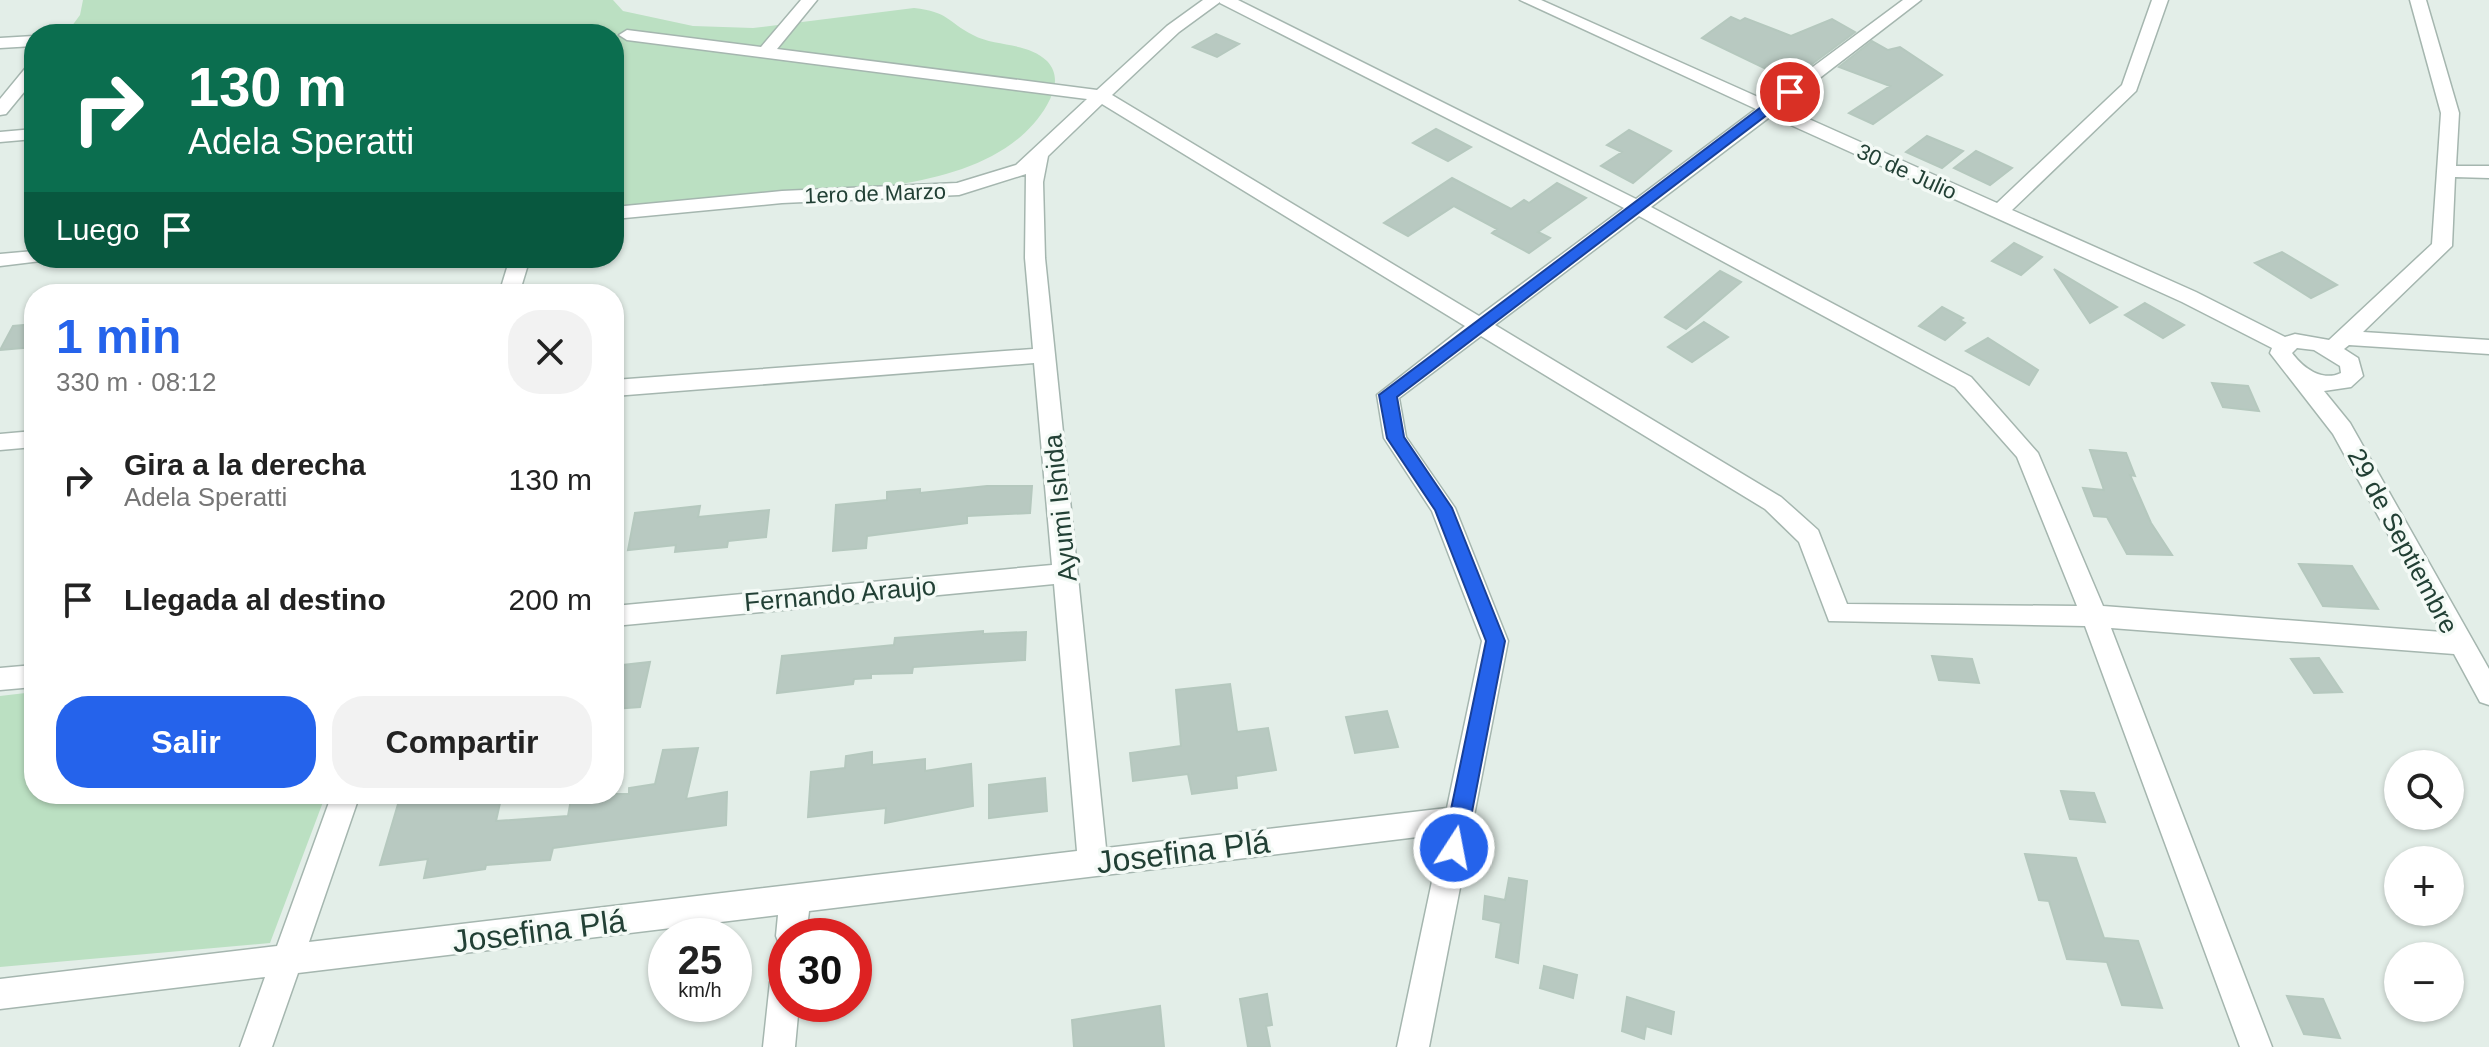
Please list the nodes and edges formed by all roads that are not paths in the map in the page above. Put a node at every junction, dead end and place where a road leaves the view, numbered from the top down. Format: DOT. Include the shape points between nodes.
graph roads {
  1 [pos="809,0"];
  2 [pos="1213,0"];
  3 [pos="1226,0"];
  4 [pos="1528,0"];
  5 [pos="1913,0"];
  6 [pos="2160,0"];
  7 [pos="2418,0"];
  8 [pos="627,35"];
  9 [pos="24,42"];
  10 [pos="0,43"];
  11 [pos="765,53"];
  12 [pos="24,81"];
  13 [pos="1101,96"];
  14 [pos="1769,108"];
  15 [pos="0,110"];
  16 [pos="24,135"];
  17 [pos="0,137"];
  18 [pos="1039,154"];
  19 [pos="2447,171"];
  20 [pos="2489,172"];
  21 [pos="1637,207"];
  22 [pos="624,212"];
  23 [pos="1999,212"];
  24 [pos="24,258"];
  25 [pos="0,260"];
  26 [pos="1481,325"];
  27 [pos="2339,343"];
  28 [pos="2284,345"];
  29 [pos="2489,347"];
  30 [pos="1045,355"];
  31 [pos="2297,372"];
  32 [pos="2352,376"];
  33 [pos="624,387"];
  34 [pos="2342,429"];
  35 [pos="24,440"];
  36 [pos="0,442"];
  37 [pos="1067,573"];
  38 [pos="624,615"];
  39 [pos="2094,616"];
  40 [pos="2458,644"];
  41 [pos="24,677"];
  42 [pos="0,679"];
  43 [pos="2489,694"];
  44 [pos="342,804"];
  45 [pos="1460,819"];
  46 [pos="1093,863"];
  47 [pos="795,901"];
  48 [pos="793,918"];
  49 [pos="287,960"];
  50 [pos="0,994"];
  51 [pos="782,1022"];
  52 [pos="256,1047"];
  53 [pos="779,1047"];
  54 [pos="1413,1047"];
  55 [pos="2256,1047"];
  1 -- 11 [label="street"];
  2 -- 13 [label="street, 1ero de Marzo" via="1173,29"];
  3 -- 21 [label="street"];
  4 -- 14 [label="street, 30 de Julio"];
  5 -- 14 [label="street"];
  6 -- 23 [label="street" via="2130,87"];
  7 -- 19 [label="street" via="2450,113"];
  8 -- 11 [label="street"];
  9 -- 10 [label="street"];
  11 -- 13 [label="street"];
  12 -- 15 [label="street"];
  13 -- 18 [label="street, 1ero de Marzo"];
  13 -- 26 [label="street"];
  14 -- 21 [label="street"];
  14 -- 23 [label="street, 30 de Julio"];
  16 -- 17 [label="street"];
  18 -- 22 [label="street, 1ero de Marzo" via="1023,169 959,189 782,197"];
  18 -- 30 [label="street, Ayumi Ishida" via="1035,258"];
  19 -- 20 [label="street"];
  19 -- 27 [label="street" via="2442,246"];
  21 -- 26 [label="street"];
  21 -- 39 [label="street" via="1963,382 2027,453"];
  23 -- 28 [label="street, 30 de Julio"];
  24 -- 25 [label="street"];
  26 -- 39 [label="street" via="1773,503 1809,537 1838,614"];
  26 -- 45 [label="street" via="1388,395 1395,438 1443,508 1495,641"];
  27 -- 28 [label="street"];
  27 -- 29 [label="street"];
  27 -- 32 [label="street"];
  28 -- 31 [label="street, 29 de Septiembre" via="2283,360"];
  30 -- 33 [label="street"];
  30 -- 37 [label="street, Ayumi Ishida"];
  31 -- 32 [label="street" via="2330,383"];
  31 -- 34 [label="street, 29 de Septiembre"];
  32 -- 34 [label="street"];
  34 -- 40 [label="street, 29 de Septiembre"];
  35 -- 36 [label="street"];
  37 -- 38 [label="street, Fernando Araujo"];
  37 -- 46 [label="street, Ayumi Ishida"];
  39 -- 40 [label="street"];
  39 -- 55 [label="street"];
  40 -- 43 [label="street, 29 de Septiembre"];
  41 -- 42 [label="street"];
  44 -- 49 [label="street"];
  45 -- 46 [label="street, Josefina Plá"];
  45 -- 54 [label="street"];
  46 -- 47 [label="street, Josefina Plá"];
  47 -- 48 [label="street"];
  47 -- 49 [label="street, Josefina Plá"];
  49 -- 50 [label="street, Josefina Plá"];
  49 -- 52 [label="street"];
  51 -- 53 [label="street"];
}
